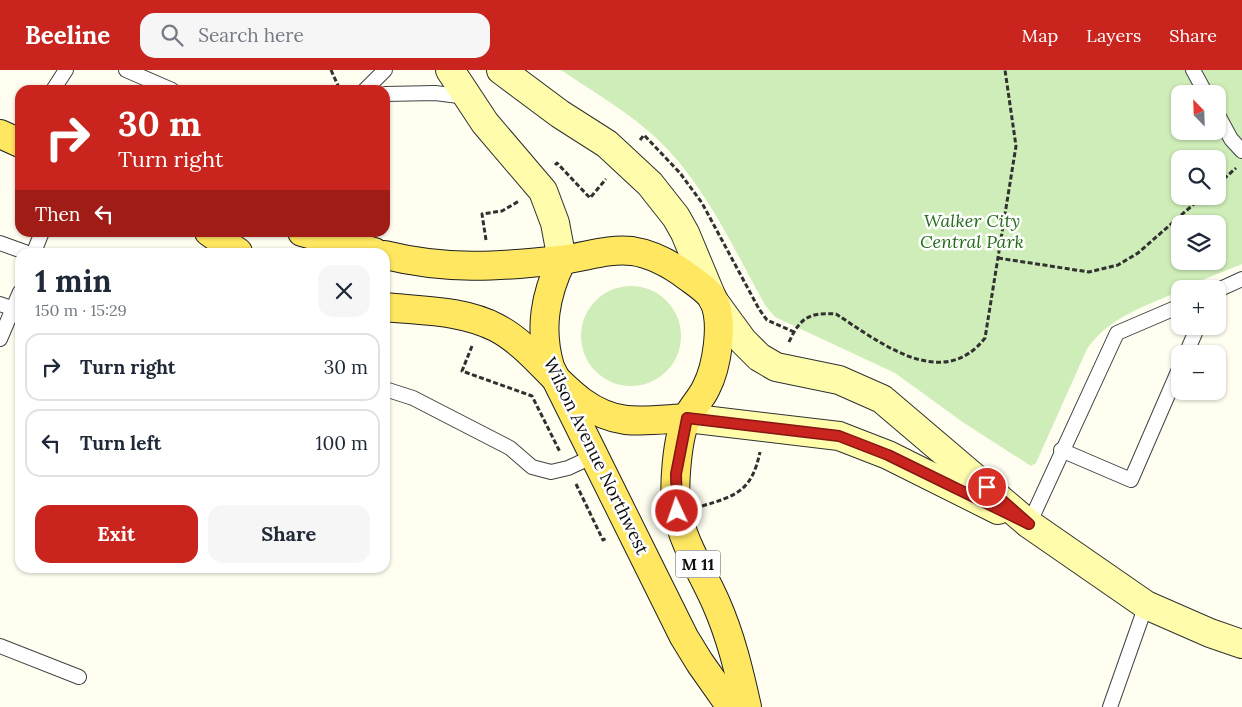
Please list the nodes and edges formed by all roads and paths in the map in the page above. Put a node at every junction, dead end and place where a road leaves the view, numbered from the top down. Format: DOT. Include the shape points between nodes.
graph roads {
  1 [pos="66,70"];
  2 [pos="126,70"];
  3 [pos="332,70"];
  4 [pos="385,70"];
  5 [pos="450,70"];
  6 [pos="501,70"];
  7 [pos="1005,70"];
  8 [pos="1193,70"];
  9 [pos="57,85"];
  10 [pos="160,85"];
  11 [pos="338,85"];
  12 [pos="370,85"];
  13 [pos="1201,85"];
  14 [pos="390,94"];
  15 [pos="467,98"];
  16 [pos="1226,130"];
  17 [pos="0,134"];
  18 [pos="15,140"];
  19 [pos="1242,151"];
  20 [pos="1242,163"];
  21 [pos="551,170"];
  22 [pos="609,176"];
  23 [pos="1226,177"];
  24 [pos="523,198"];
  25 [pos="1193,205"];
  26 [pos="216,237"];
  27 [pos="320,237"];
  28 [pos="0,243"];
  29 [pos="487,246"];
  30 [pos="15,248"];
  31 [pos="232,248"];
  32 [pos="360,248"];
  33 [pos="390,256"];
  34 [pos="998,258"];
  35 [pos="562,260"];
  36 [pos="1242,279"];
  37 [pos="1226,286"];
  38 [pos="713,300"];
  39 [pos="0,304"];
  40 [pos="390,308"];
  41 [pos="15,309"];
  42 [pos="1171,310"];
  43 [pos="15,313"];
  44 [pos="794,332"];
  45 [pos="0,338"];
  46 [pos="474,341"];
  47 [pos="553,374"];
  48 [pos="1171,389"];
  49 [pos="390,391"];
  50 [pos="687,418"];
  51 [pos="760,444"];
  52 [pos="1061,450"];
  53 [pos="594,456"];
  54 [pos="568,468"];
  55 [pos="697,507"];
  56 [pos="1029,524"];
  57 [pos="610,536"];
  58 [pos="1146,605"];
  59 [pos="1242,644"];
  60 [pos="0,646"];
  61 [pos="79,677"];
  62 [pos="731,707"];
  63 [pos="747,707"];
  64 [pos="1110,707"];
  1 -- 9 [label="lane"];
  2 -- 10 [label="lane"];
  3 -- 11 [label="path"];
  4 -- 12 [label="lane"];
  5 -- 15 [label="main road"];
  6 -- 38 [label="main road" via="607,144 637,169 676,217 696,254"];
  7 -- 34 [label="path" via="1016,146"];
  8 -- 13 [label="lane"];
  14 -- 15 [label="lane" via="435,93"];
  15 -- 35 [label="main road" via="543,191 556,223"];
  16 -- 19 [label="lane"];
  17 -- 18 [label="main road"];
  20 -- 23 [label="path"];
  21 -- 22 [label="path" via="557,163 590,198"];
  24 -- 29 [label="path" via="502,211 482,214"];
  25 -- 34 [label="path" via="1138,253 1118,265 1089,272"];
  26 -- 31 [label="main road"];
  27 -- 32 [label="main road"];
  28 -- 30 [label="lane"];
  33 -- 35 [label="main road" via="466,268"];
  34 -- 44 [label="path" via="984,338 976,350 955,360 938,362 902,355 836,314 814,314 803,320"];
  35 -- 38 [label="main road" via="602,252 634,252 661,260 681,272"];
  35 -- 47 [label="main road, Wilson Avenue Northwest" via="551,285 545,314 545,348"];
  36 -- 37 [label="lane"];
  38 -- 50 [label="main road, M 11" via="718,333 714,365 706,388"];
  38 -- 56 [label="main road" via="743,340 766,362 792,372 839,380 882,399"];
  39 -- 41 [label="lane"];
  40 -- 47 [label="main road, M 11" via="455,314 482,321 511,336"];
  42 -- 52 [label="lane" via="1117,333"];
  43 -- 45 [label="lane"];
  46 -- 54 [label="path" via="462,371 532,396"];
  47 -- 50 [label="main road" via="585,405 617,418"];
  47 -- 53 [label="main road, Wilson Avenue Northwest / M 11"];
  48 -- 52 [label="lane" via="1132,480"];
  49 -- 54 [label="lane" via="413,398 510,448 532,467 551,472"];
  50 -- 56 [label="main road" via="839,436 888,455"];
  50 -- 63 [label="main road, M 11" via="676,474 677,511 731,639"];
  51 -- 55 [label="path" via="757,469 742,490 728,499"];
  52 -- 56 [label="lane"];
  53 -- 54 [label="lane"];
  53 -- 62 [label="main road, Wilson Avenue Northwest / M 11" via="684,637"];
  54 -- 57 [label="path" via="603,540"];
  56 -- 58 [label="main road"];
  58 -- 59 [label="main road"];
  58 -- 64 [label="lane"];
  60 -- 61 [label="lane"];
}
